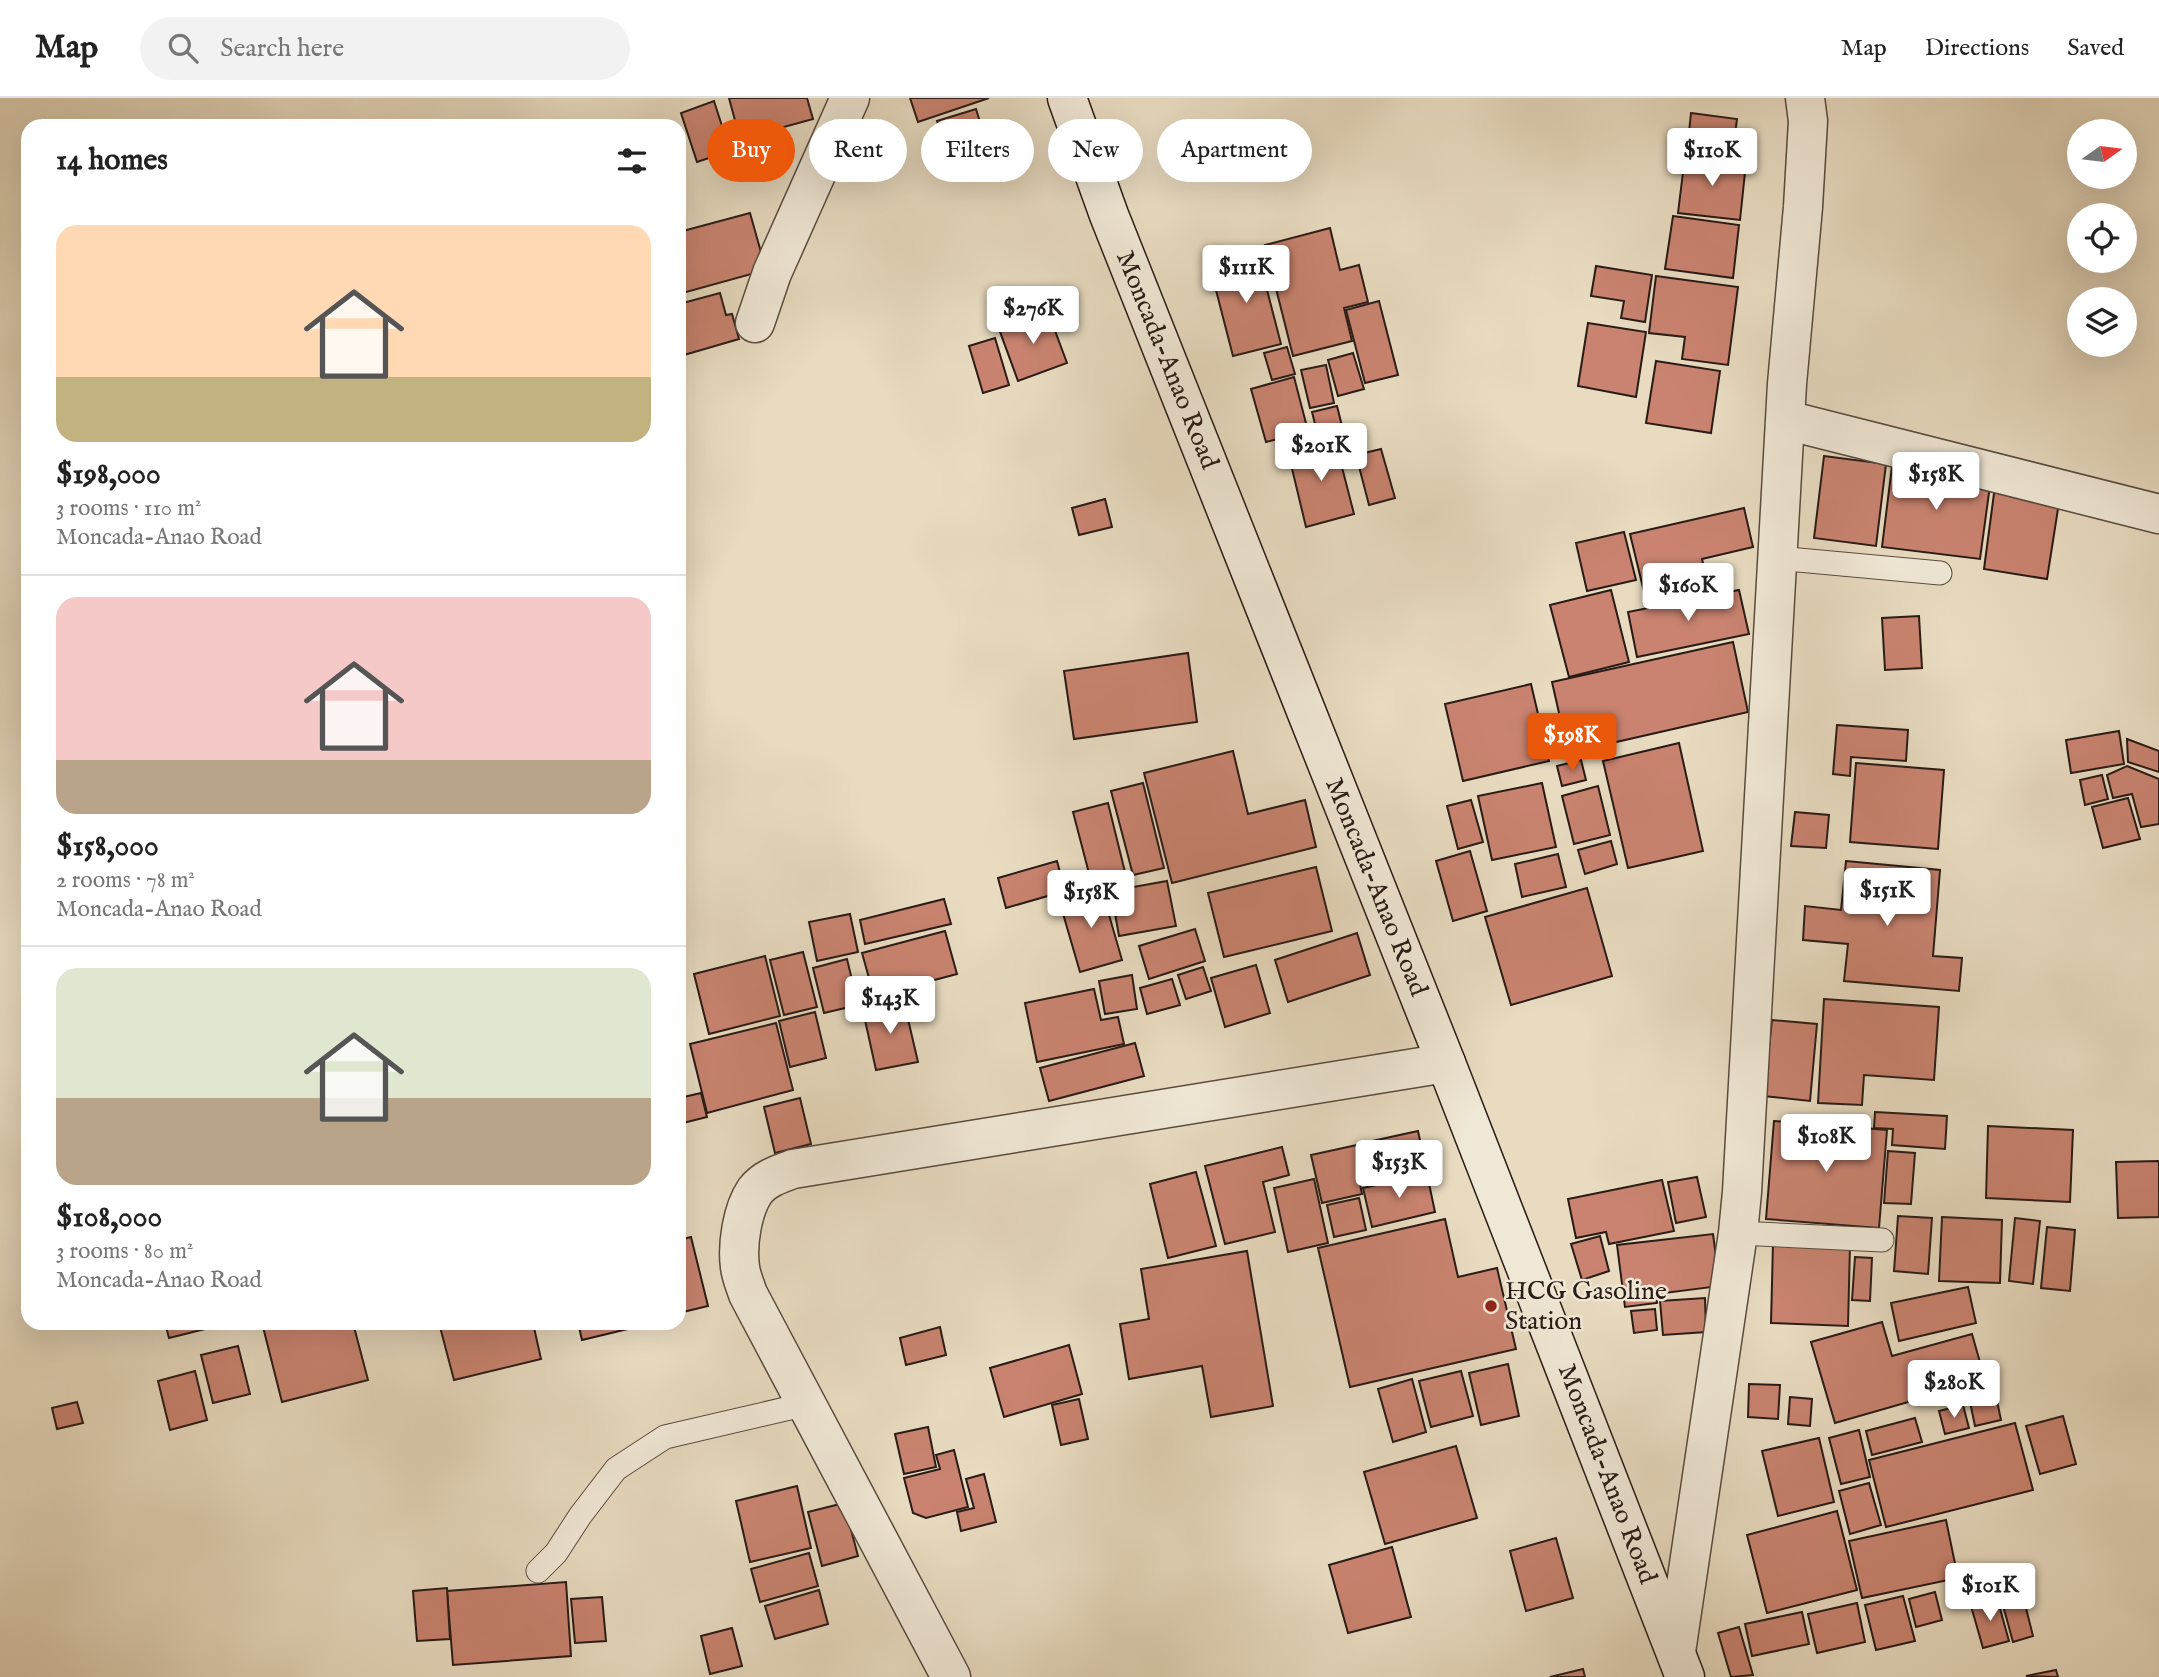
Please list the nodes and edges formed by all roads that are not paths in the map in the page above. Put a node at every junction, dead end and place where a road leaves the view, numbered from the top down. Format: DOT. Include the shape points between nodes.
graph roads {
  1 [pos="850,98"];
  2 [pos="1067,98"];
  3 [pos="1805,98"];
  4 [pos="755,323"];
  5 [pos="1786,420"];
  6 [pos="2159,514"];
  7 [pos="1777,558"];
  8 [pos="1940,572"];
  9 [pos="1446,1063"];
  10 [pos="1738,1233"];
  11 [pos="1882,1240"];
  12 [pos="807,1404"];
  13 [pos="538,1571"];
  14 [pos="1681,1665"];
  15 [pos="951,1677"];
  1 -- 4 [label="street" via="772,273"];
  2 -- 9 [label="street, Moncada-Anao Road"];
  3 -- 5 [label="street" via="1805,182"];
  5 -- 6 [label="street"];
  5 -- 7 [label="street"];
  7 -- 8 [label="lane"];
  7 -- 10 [label="street"];
  9 -- 12 [label="street" via="772,1176 755,1191 746,1212 740,1267 748,1294"];
  9 -- 14 [label="street, Moncada-Anao Road"];
  10 -- 11 [label="lane"];
  10 -- 14 [label="street"];
  12 -- 13 [label="lane" via="665,1437 616,1469"];
  12 -- 15 [label="street"];
}
